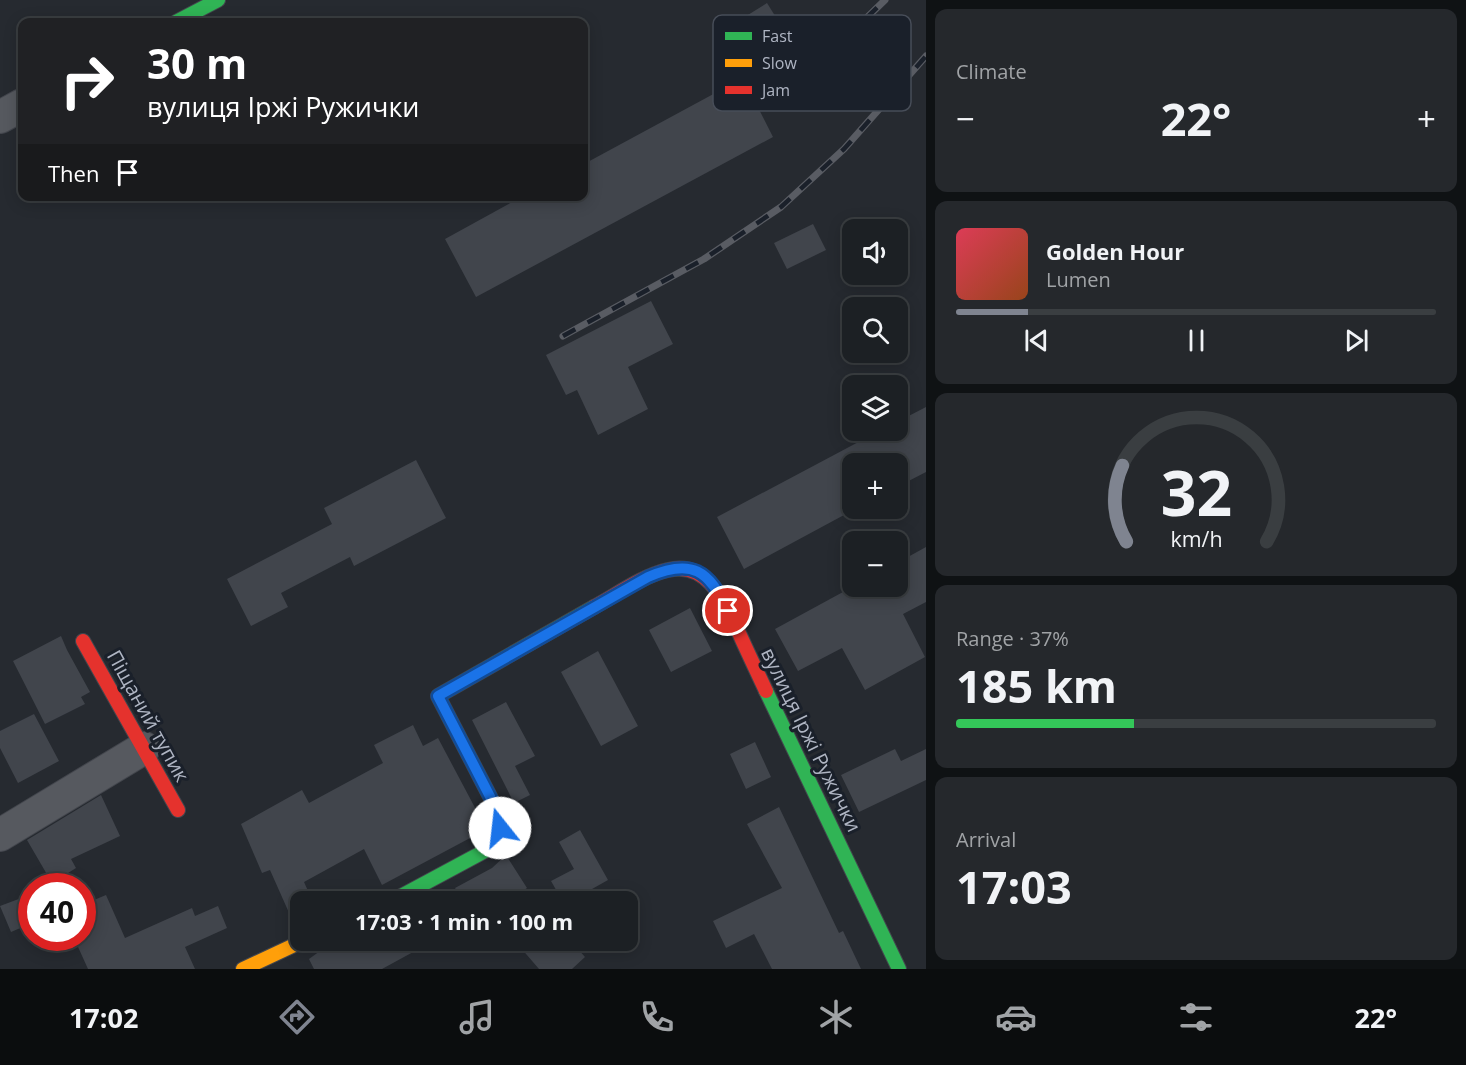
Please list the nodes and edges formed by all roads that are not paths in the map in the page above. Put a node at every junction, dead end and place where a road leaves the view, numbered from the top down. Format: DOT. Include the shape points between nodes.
graph roads {
  1 [pos="218,0"];
  2 [pos="184,18"];
  3 [pos="18,107"];
  4 [pos="0,117"];
  5 [pos="83,641"];
  6 [pos="144,748"];
  7 [pos="178,810"];
  8 [pos="0,835"];
  9 [pos="410,891"];
  10 [pos="290,947"];
  11 [pos="243,969"];
  12 [pos="899,969"];
  1 -- 2 [label="street"];
  3 -- 4 [label="street"];
  5 -- 6 [label="street, Піщаний тупик"];
  6 -- 7 [label="street, Піщаний тупик"];
  6 -- 8 [label="street"];
  9 -- 12 [label="street, вулиця Іржі Ружички" via="483,852 495,842 500,828 499,814 438,696 648,577 668,568 689,568 706,577 718,590"];
  10 -- 11 [label="street"];
}
